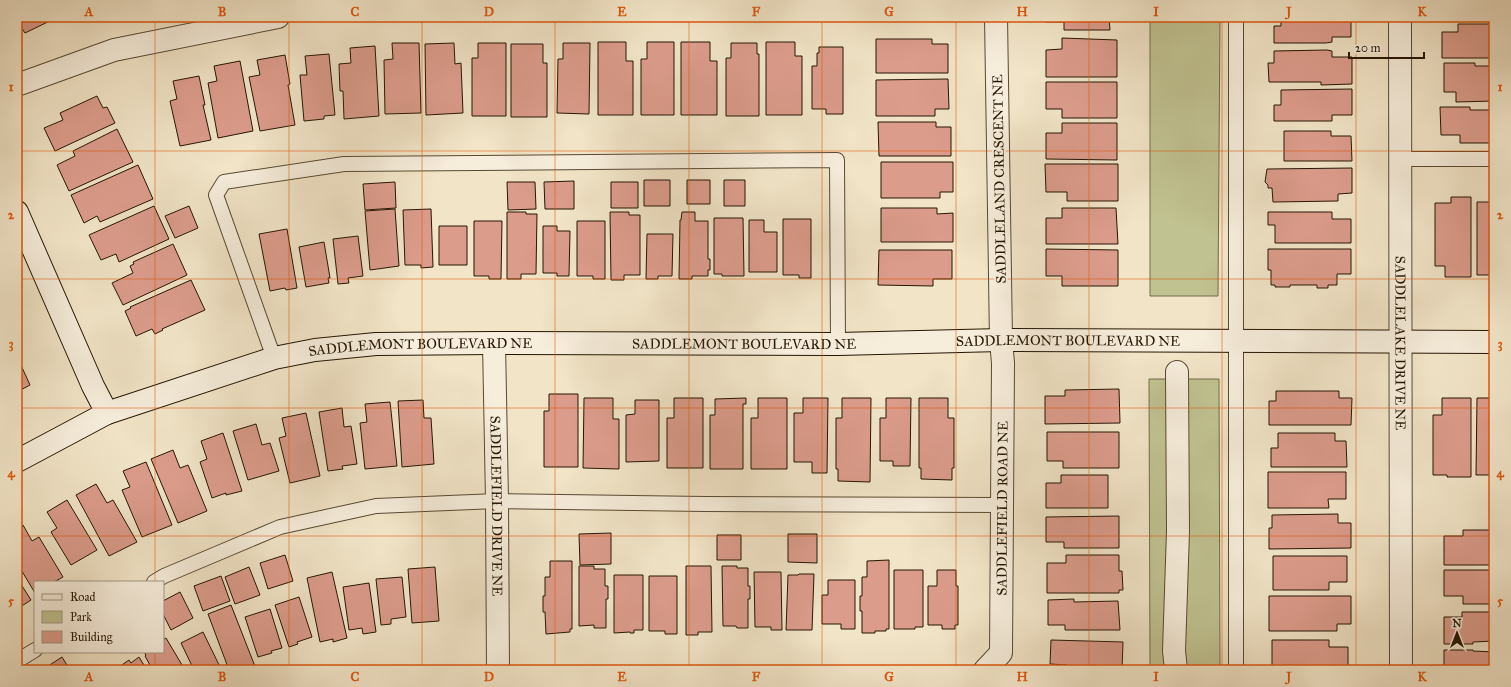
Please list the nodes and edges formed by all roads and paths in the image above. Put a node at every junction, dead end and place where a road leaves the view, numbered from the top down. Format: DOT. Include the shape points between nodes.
graph roads {
  1 [pos="278,17"];
  2 [pos="996,17"];
  3 [pos="1236,17"];
  4 [pos="1400,17"];
  5 [pos="17,85"];
  6 [pos="1401,159"];
  7 [pos="1494,159"];
  8 [pos="17,212"];
  9 [pos="1001,340"];
  10 [pos="1236,341"];
  11 [pos="1401,341"];
  12 [pos="1494,342"];
  13 [pos="494,343"];
  14 [pos="838,344"];
  15 [pos="274,358"];
  16 [pos="1177,372"];
  17 [pos="107,413"];
  18 [pos="17,461"];
  19 [pos="497,501"];
  20 [pos="1002,505"];
  21 [pos="156,581"];
  22 [pos="34,651"];
  23 [pos="17,661"];
  24 [pos="498,670"];
  25 [pos="985,670"];
  26 [pos="1176,670"];
  27 [pos="1236,670"];
  28 [pos="1401,670"];
  1 -- 5 [label="street" via="114,50"];
  2 -- 9 [label="street, SADDLELAND CRESCENT NE"];
  3 -- 10 [label="lane"];
  4 -- 6 [label="street, SADDLELAKE DRIVE NE"];
  6 -- 7 [label="lane"];
  6 -- 11 [label="street, SADDLELAKE DRIVE NE"];
  8 -- 17 [label="street"];
  9 -- 10 [label="street, SADDLEMONT BOULEVARD NE"];
  9 -- 14 [label="street, SADDLEMONT BOULEVARD NE"];
  9 -- 20 [label="street, SADDLEFIELD ROAD NE"];
  10 -- 11 [label="street, SADDLEMONT BOULEVARD NE"];
  10 -- 27 [label="lane"];
  11 -- 12 [label="street, SADDLEMONT BOULEVARD NE"];
  11 -- 28 [label="street, SADDLELAKE DRIVE NE"];
  13 -- 14 [label="street, SADDLEMONT BOULEVARD NE"];
  13 -- 15 [label="street, SADDLEMONT BOULEVARD NE" via="376,344 315,350"];
  13 -- 19 [label="street, SADDLEFIELD DRIVE NE"];
  14 -- 15 [label="lane" via="837,160 344,164 224,182 216,195"];
  15 -- 17 [label="street, SADDLEMONT BOULEVARD NE"];
  16 -- 26 [label="street"];
  17 -- 18 [label="street, SADDLEMONT BOULEVARD NE"];
  19 -- 20 [label="lane"];
  19 -- 21 [label="lane" via="376,506 280,527"];
  19 -- 24 [label="street, SADDLEFIELD DRIVE NE"];
  20 -- 25 [label="street, SADDLEFIELD ROAD NE" via="1001,653"];
  22 -- 23 [label="lane"];
}
